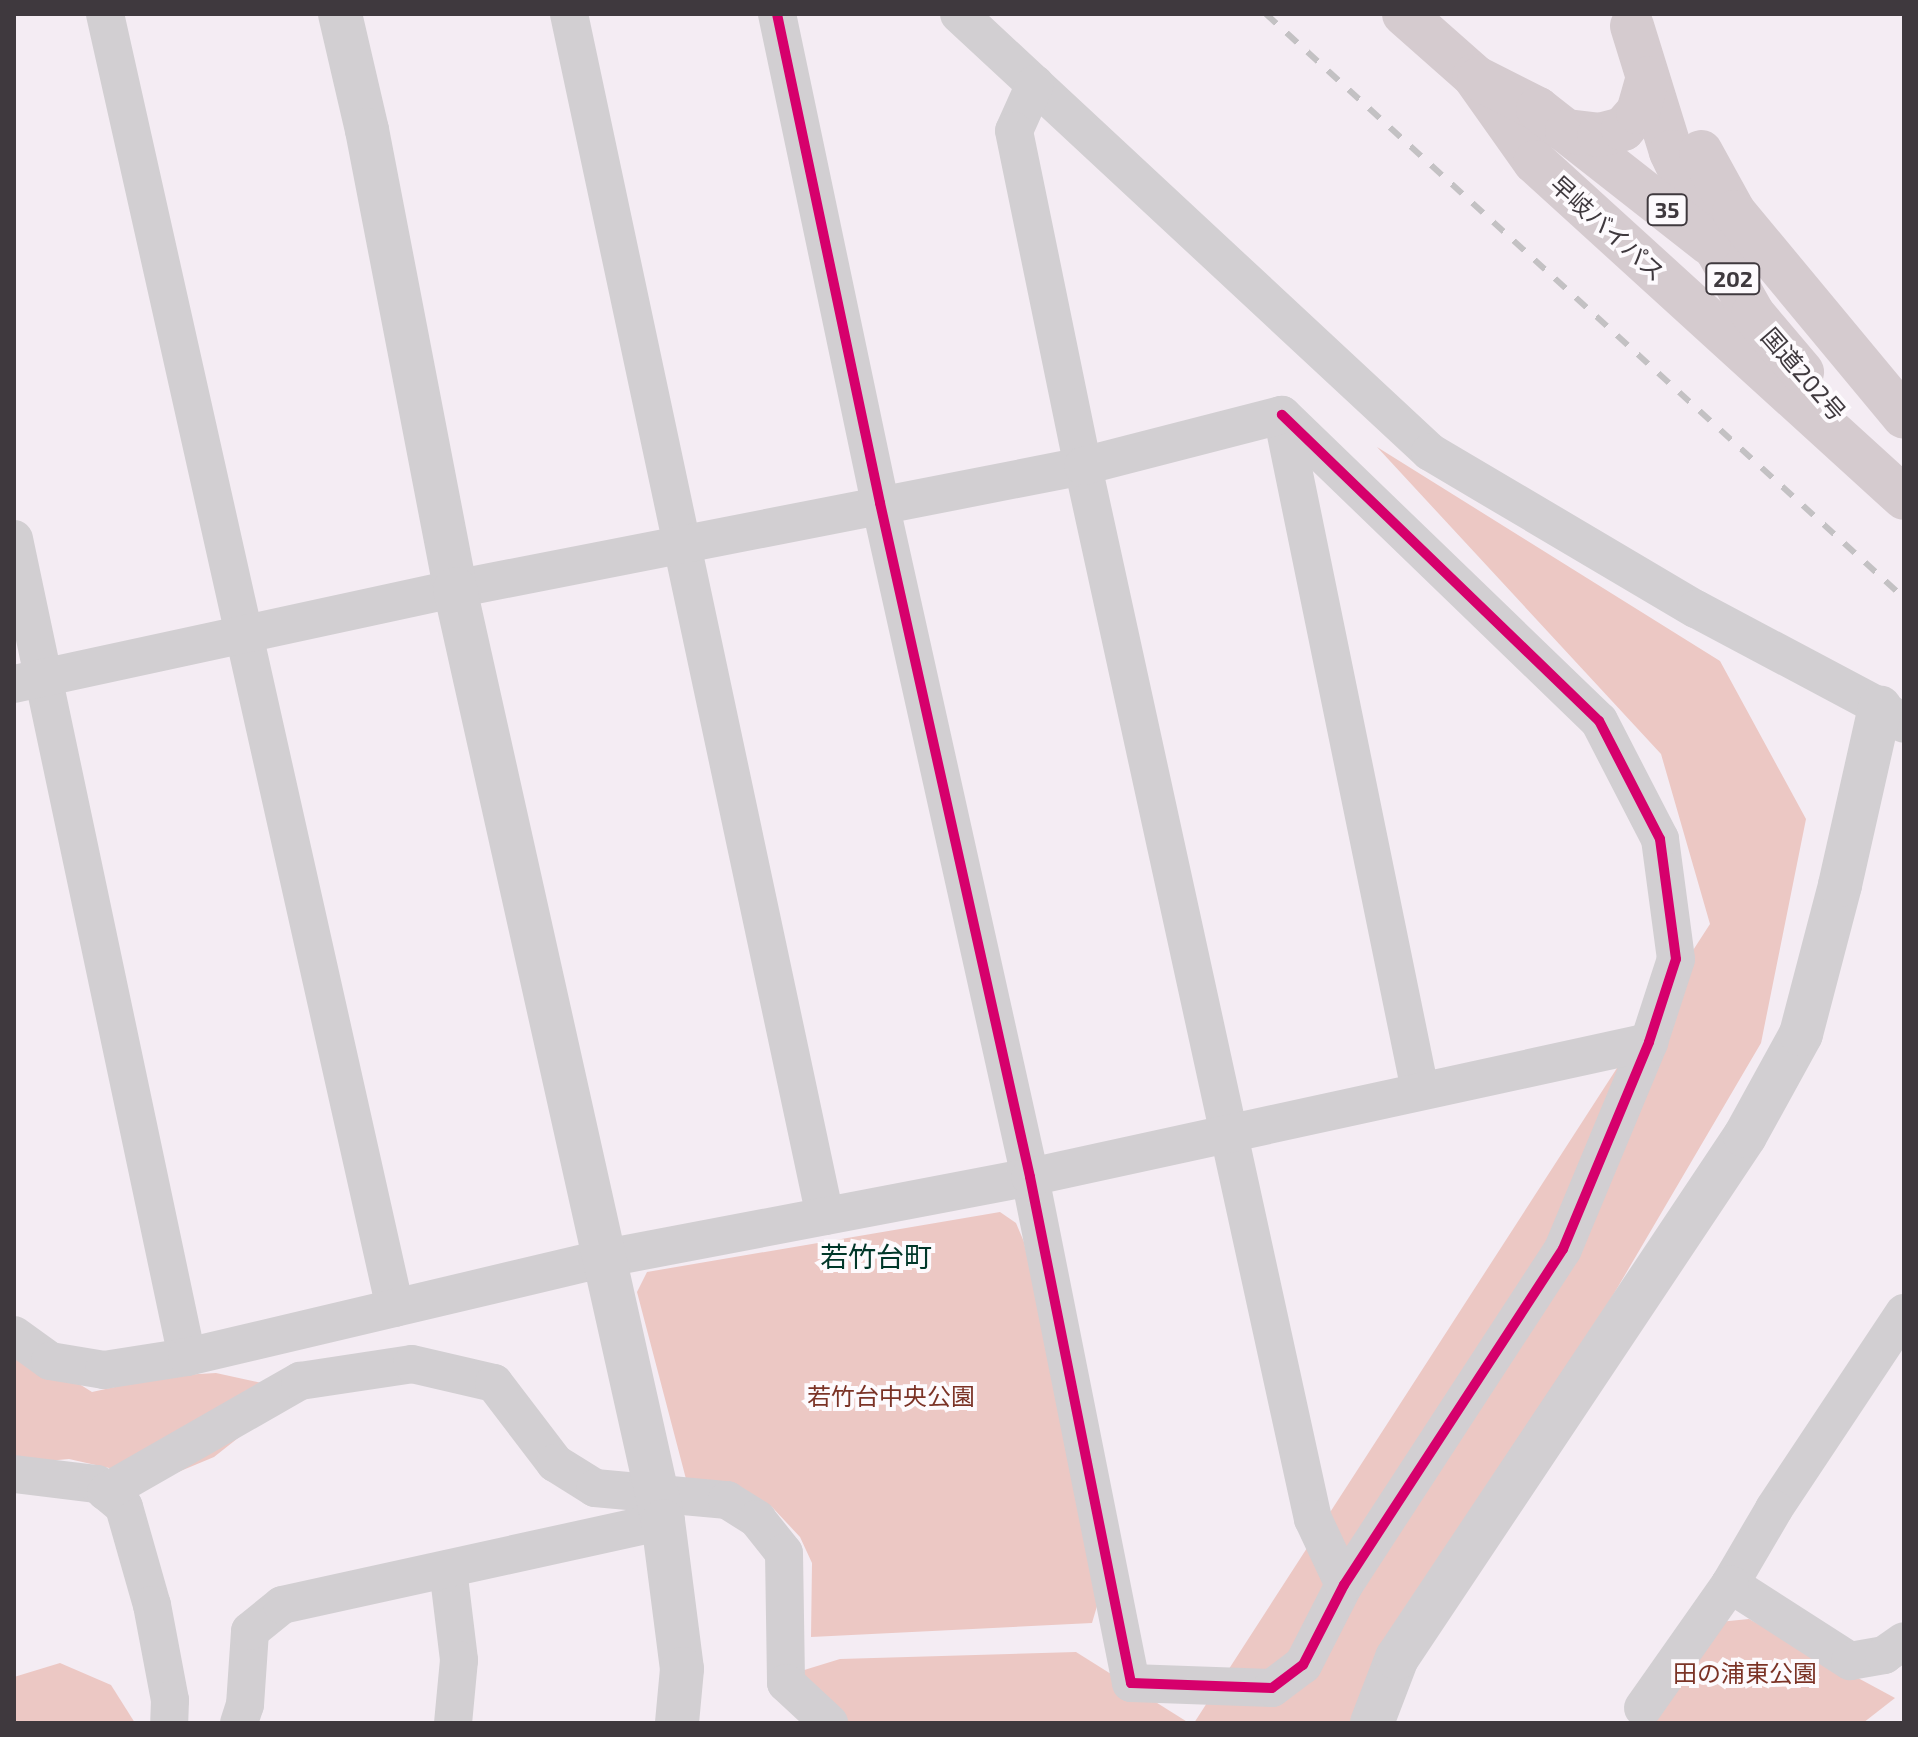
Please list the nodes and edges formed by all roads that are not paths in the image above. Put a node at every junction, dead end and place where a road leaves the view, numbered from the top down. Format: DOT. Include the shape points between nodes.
graph roads {
  1 [pos="105,14"];
  2 [pos="340,14"];
  3 [pos="569,14"];
  4 [pos="777,14"];
  5 [pos="959,14"];
  6 [pos="1404,14"];
  7 [pos="1635,18"];
  8 [pos="1474,76"];
  9 [pos="1648,78"];
  10 [pos="1035,84"];
  11 [pos="1567,131"];
  12 [pos="1717,250"];
  13 [pos="1853,357"];
  14 [pos="1282,415"];
  15 [pos="1904,417"];
  16 [pos="1083,466"];
  17 [pos="1904,490"];
  18 [pos="1904,498"];
  19 [pos="880,503"];
  20 [pos="14,539"];
  21 [pos="684,543"];
  22 [pos="455,589"];
  23 [pos="243,634"];
  24 [pos="29,681"];
  25 [pos="1892,715"];
  26 [pos="1649,1042"];
  27 [pos="1420,1090"];
  28 [pos="1226,1133"];
  29 [pos="1030,1177"];
  30 [pos="825,1216"];
  31 [pos="606,1258"];
  32 [pos="395,1308"];
  33 [pos="1904,1313"];
  34 [pos="14,1335"];
  35 [pos="187,1357"];
  36 [pos="14,1474"];
  37 [pos="106,1492"];
  38 [pos="660,1506"];
  39 [pos="448,1569"];
  40 [pos="1730,1584"];
  41 [pos="1344,1585"];
  42 [pos="1904,1641"];
  43 [pos="1643,1708"];
  44 [pos="169,1723"];
  45 [pos="239,1723"];
  46 [pos="453,1723"];
  47 [pos="677,1723"];
  48 [pos="829,1723"];
  49 [pos="1372,1723"];
  1 -- 23 [label="street"];
  2 -- 22 [label="street"];
  3 -- 21 [label="street"];
  4 -- 19 [label="street"];
  5 -- 10 [label="street"];
  6 -- 8 [label="highway, 早岐バイパス / 35"];
  7 -- 9 [label="highway, 国道202号 / 202"];
  7 -- 13 [label="highway, 国道202号 / 202" via="1734,212"];
  8 -- 11 [label="highway, 早岐バイパス / 35" via="1538,109"];
  8 -- 18 [label="highway, 早岐バイパス / 35" via="1535,162"];
  9 -- 11 [label="highway" via="1638,112 1623,129 1599,135"];
  9 -- 12 [label="highway, 国道202号 / 202" via="1671,152"];
  10 -- 16 [label="street" via="1014,131"];
  10 -- 25 [label="street" via="1430,452 1696,609"];
  11 -- 12 [label="highway, 早岐バイパス / 35"];
  12 -- 13 [label="highway, 早岐バイパス / 35"];
  12 -- 17 [label="highway, 国道202号 / 202" via="1753,314"];
  13 -- 15 [label="highway, 35"];
  14 -- 16 [label="street"];
  14 -- 26 [label="street" via="1599,721 1660,839 1676,959"];
  14 -- 27 [label="street"];
  16 -- 19 [label="street"];
  16 -- 28 [label="street"];
  19 -- 21 [label="street"];
  19 -- 29 [label="street"];
  20 -- 24 [label="street"];
  21 -- 22 [label="street"];
  21 -- 30 [label="street"];
  22 -- 23 [label="street"];
  22 -- 31 [label="street"];
  23 -- 24 [label="street"];
  23 -- 32 [label="street"];
  24 -- 35 [label="street"];
  25 -- 49 [label="street" via="1801,1034 1745,1136 1397,1658"];
  26 -- 27 [label="street"];
  26 -- 41 [label="street" via="1563,1249"];
  27 -- 28 [label="street"];
  28 -- 29 [label="street"];
  28 -- 41 [label="street" via="1313,1519"];
  29 -- 30 [label="street"];
  29 -- 41 [label="street" via="1131,1683 1272,1688 1303,1665"];
  30 -- 31 [label="street"];
  31 -- 32 [label="street"];
  31 -- 38 [label="street"];
  32 -- 35 [label="street"];
  33 -- 40 [label="street"];
  34 -- 35 [label="street" via="50,1361 104,1370"];
  36 -- 37 [label="street" via="97,1484"];
  37 -- 38 [label="street" via="300,1381 412,1364 494,1383 555,1463 595,1488"];
  37 -- 44 [label="street" via="124,1507 137,1549 170,1700"];
  38 -- 39 [label="street"];
  38 -- 47 [label="street" via="682,1669"];
  38 -- 48 [label="street" via="727,1500 757,1519 784,1553 786,1683"];
  39 -- 45 [label="street" via="282,1605 250,1631"];
  39 -- 46 [label="street" via="459,1660"];
  40 -- 42 [label="street" via="1850,1661 1884,1655"];
  40 -- 43 [label="street"];
}
